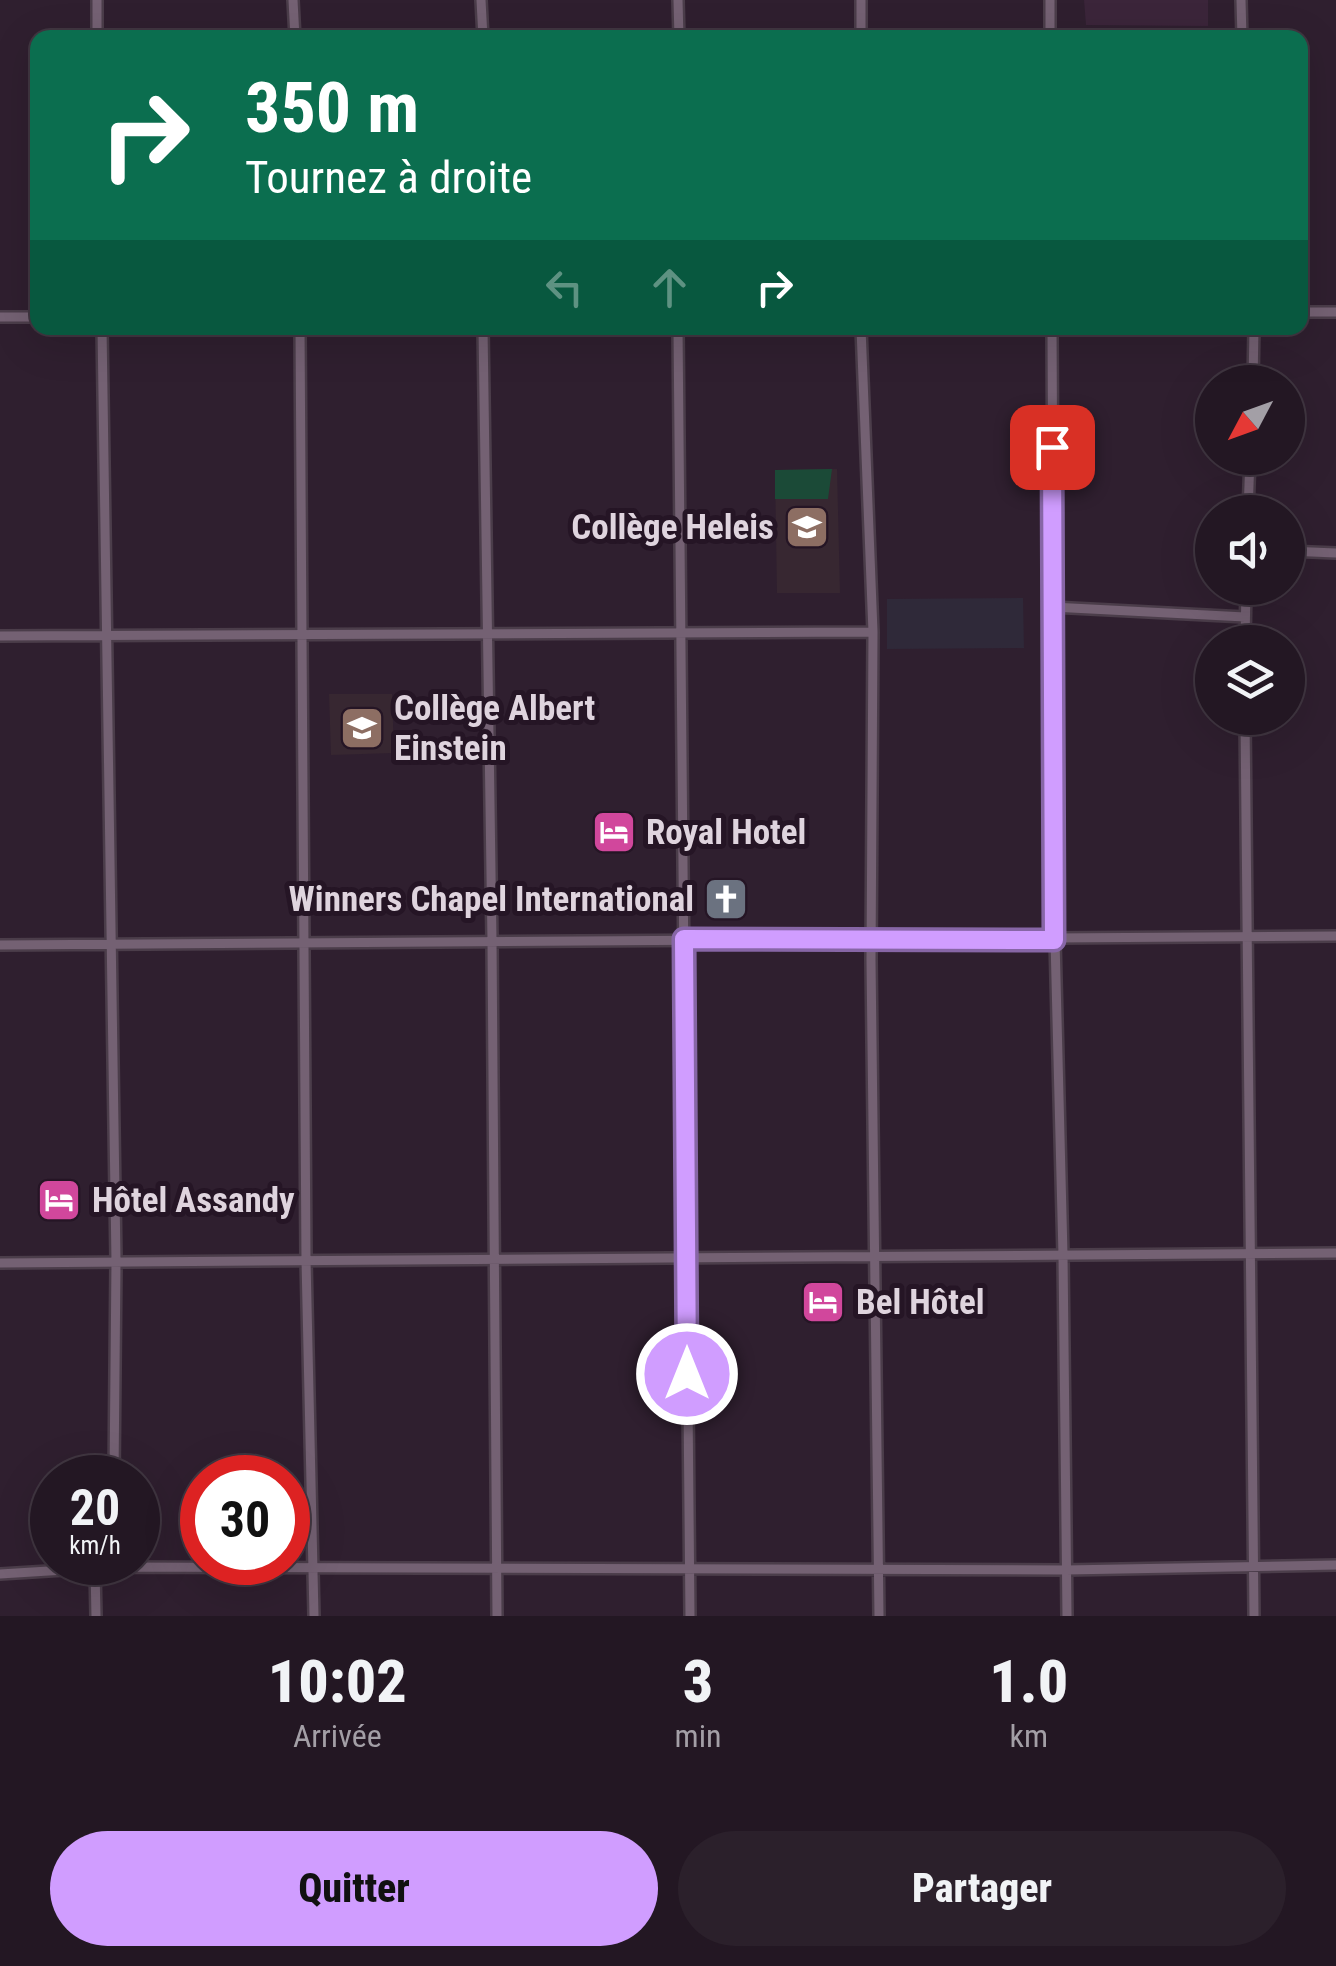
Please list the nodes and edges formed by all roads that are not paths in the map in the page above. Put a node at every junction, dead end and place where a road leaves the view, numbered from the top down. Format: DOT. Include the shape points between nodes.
graph roads {
  1 [pos="97,0"];
  2 [pos="292,0"];
  3 [pos="482,0"];
  4 [pos="678,0"];
  5 [pos="861,0"];
  6 [pos="1050,0"];
  7 [pos="1241,0"];
  8 [pos="97,30"];
  9 [pos="294,30"];
  10 [pos="483,30"];
  11 [pos="679,30"];
  12 [pos="861,30"];
  13 [pos="1050,30"];
  14 [pos="1242,30"];
  15 [pos="1308,312"];
  16 [pos="1336,312"];
  17 [pos="0,317"];
  18 [pos="30,317"];
  19 [pos="102,335"];
  20 [pos="300,335"];
  21 [pos="482,335"];
  22 [pos="678,335"];
  23 [pos="862,335"];
  24 [pos="1052,335"];
  25 [pos="1254,335"];
  26 [pos="1253,365"];
  27 [pos="1305,552"];
  28 [pos="1336,552"];
  29 [pos="1245,605"];
  30 [pos="1052,606"];
  31 [pos="1244,616"];
  32 [pos="1244,625"];
  33 [pos="488,632"];
  34 [pos="681,632"];
  35 [pos="873,632"];
  36 [pos="302,633"];
  37 [pos="0,636"];
  38 [pos="106,636"];
  39 [pos="1245,735"];
  40 [pos="1246,935"];
  41 [pos="1336,936"];
  42 [pos="871,938"];
  43 [pos="684,939"];
  44 [pos="492,940"];
  45 [pos="1054,940"];
  46 [pos="304,944"];
  47 [pos="0,945"];
  48 [pos="111,945"];
  49 [pos="1336,1253"];
  50 [pos="1063,1255"];
  51 [pos="1250,1255"];
  52 [pos="875,1256"];
  53 [pos="686,1257"];
  54 [pos="306,1260"];
  55 [pos="494,1260"];
  56 [pos="116,1261"];
  57 [pos="0,1263"];
  58 [pos="114,1455"];
  59 [pos="160,1565"];
  60 [pos="1336,1565"];
  61 [pos="312,1566"];
  62 [pos="1253,1566"];
  63 [pos="497,1567"];
  64 [pos="689,1568"];
  65 [pos="878,1570"];
  66 [pos="1066,1570"];
  67 [pos="30,1572"];
  68 [pos="0,1574"];
  69 [pos="95,1585"];
  70 [pos="96,1616"];
  71 [pos="314,1616"];
  72 [pos="497,1616"];
  73 [pos="690,1616"];
  74 [pos="878,1616"];
  75 [pos="1067,1616"];
  76 [pos="1254,1616"];
  1 -- 8 [label="street"];
  2 -- 9 [label="street"];
  3 -- 10 [label="street"];
  4 -- 11 [label="street"];
  5 -- 12 [label="street"];
  6 -- 13 [label="street"];
  7 -- 14 [label="street"];
  15 -- 16 [label="street"];
  17 -- 18 [label="street"];
  19 -- 38 [label="street"];
  20 -- 36 [label="street"];
  21 -- 33 [label="street"];
  22 -- 34 [label="street"];
  23 -- 35 [label="street"];
  24 -- 30 [label="street"];
  25 -- 26 [label="street"];
  27 -- 28 [label="street"];
  29 -- 31 [label="street"];
  30 -- 31 [label="street"];
  30 -- 45 [label="street"];
  31 -- 32 [label="street"];
  33 -- 34 [label="street"];
  33 -- 36 [label="street"];
  33 -- 44 [label="street"];
  34 -- 35 [label="street"];
  34 -- 43 [label="street"];
  35 -- 42 [label="street"];
  36 -- 38 [label="street"];
  36 -- 46 [label="street"];
  37 -- 38 [label="street"];
  38 -- 48 [label="street"];
  39 -- 40 [label="street"];
  40 -- 41 [label="street"];
  40 -- 45 [label="street"];
  40 -- 51 [label="street"];
  42 -- 43 [label="street"];
  42 -- 45 [label="street"];
  42 -- 52 [label="street"];
  43 -- 44 [label="street"];
  43 -- 53 [label="street"];
  44 -- 46 [label="street"];
  44 -- 55 [label="street"];
  45 -- 50 [label="street"];
  46 -- 48 [label="street"];
  46 -- 54 [label="street"];
  47 -- 48 [label="street"];
  48 -- 56 [label="street"];
  49 -- 51 [label="street"];
  50 -- 51 [label="street"];
  50 -- 52 [label="street"];
  50 -- 66 [label="street"];
  51 -- 62 [label="street"];
  52 -- 53 [label="street"];
  52 -- 65 [label="street"];
  53 -- 55 [label="street"];
  53 -- 64 [label="street"];
  54 -- 55 [label="street"];
  54 -- 56 [label="street"];
  54 -- 61 [label="street"];
  55 -- 63 [label="street"];
  56 -- 57 [label="street"];
  56 -- 58 [label="street"];
  59 -- 61 [label="street"];
  60 -- 62 [label="street"];
  61 -- 63 [label="street"];
  61 -- 71 [label="street"];
  62 -- 66 [label="street"];
  62 -- 76 [label="street"];
  63 -- 64 [label="street"];
  63 -- 72 [label="street"];
  64 -- 65 [label="street"];
  64 -- 73 [label="street"];
  65 -- 66 [label="street"];
  65 -- 74 [label="street"];
  66 -- 75 [label="street"];
  67 -- 68 [label="street"];
  69 -- 70 [label="street"];
}
